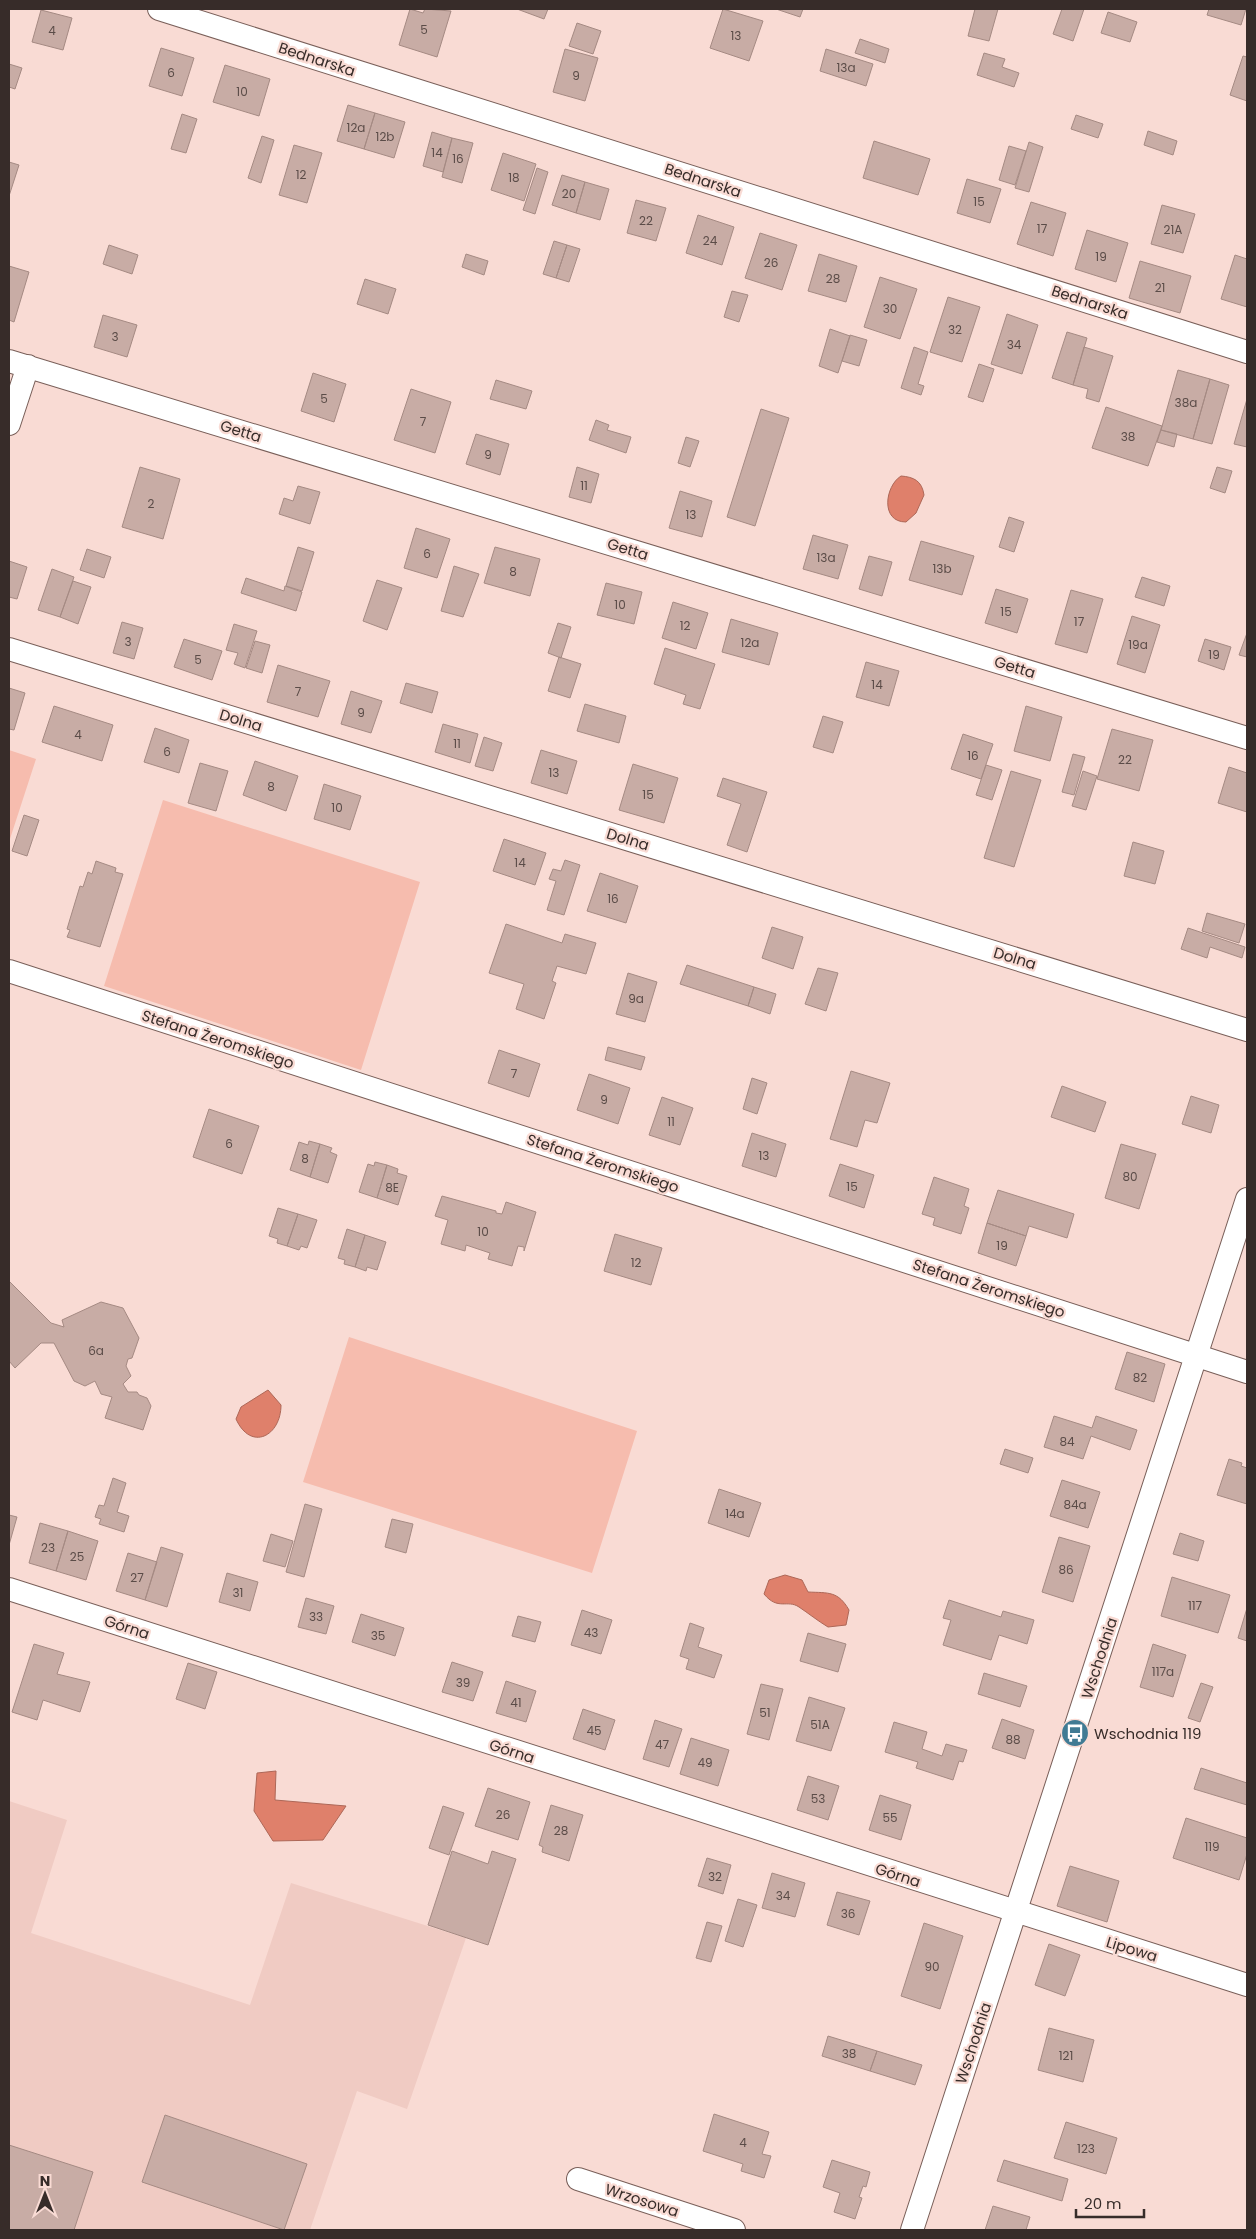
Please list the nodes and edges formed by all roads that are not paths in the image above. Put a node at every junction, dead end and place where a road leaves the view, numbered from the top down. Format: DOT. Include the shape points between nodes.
graph roads {
  1 [pos="159,9"];
  2 [pos="1247,352"];
  3 [pos="18,364"];
  4 [pos="9,424"];
  5 [pos="9,649"];
  6 [pos="1247,738"];
  7 [pos="9,971"];
  8 [pos="1247,1030"];
  9 [pos="1247,1199"];
  10 [pos="1198,1356"];
  11 [pos="1247,1372"];
  12 [pos="9,1589"];
  13 [pos="1016,1912"];
  14 [pos="1247,1985"];
  15 [pos="578,2179"];
  16 [pos="734,2230"];
  17 [pos="912,2230"];
  1 -- 2 [label="street, Bednarska"];
  3 -- 4 [label="street"];
  3 -- 6 [label="street, Getta"];
  5 -- 8 [label="street, Dolna"];
  7 -- 10 [label="street, Stefana Żeromskiego"];
  9 -- 10 [label="street, Wschodnia"];
  10 -- 11 [label="street, Stefana Żeromskiego"];
  10 -- 13 [label="street, Wschodnia"];
  12 -- 13 [label="street, Górna"];
  13 -- 14 [label="street, Lipowa"];
  13 -- 17 [label="street, Wschodnia"];
  15 -- 16 [label="street, Wrzosowa"];
}
